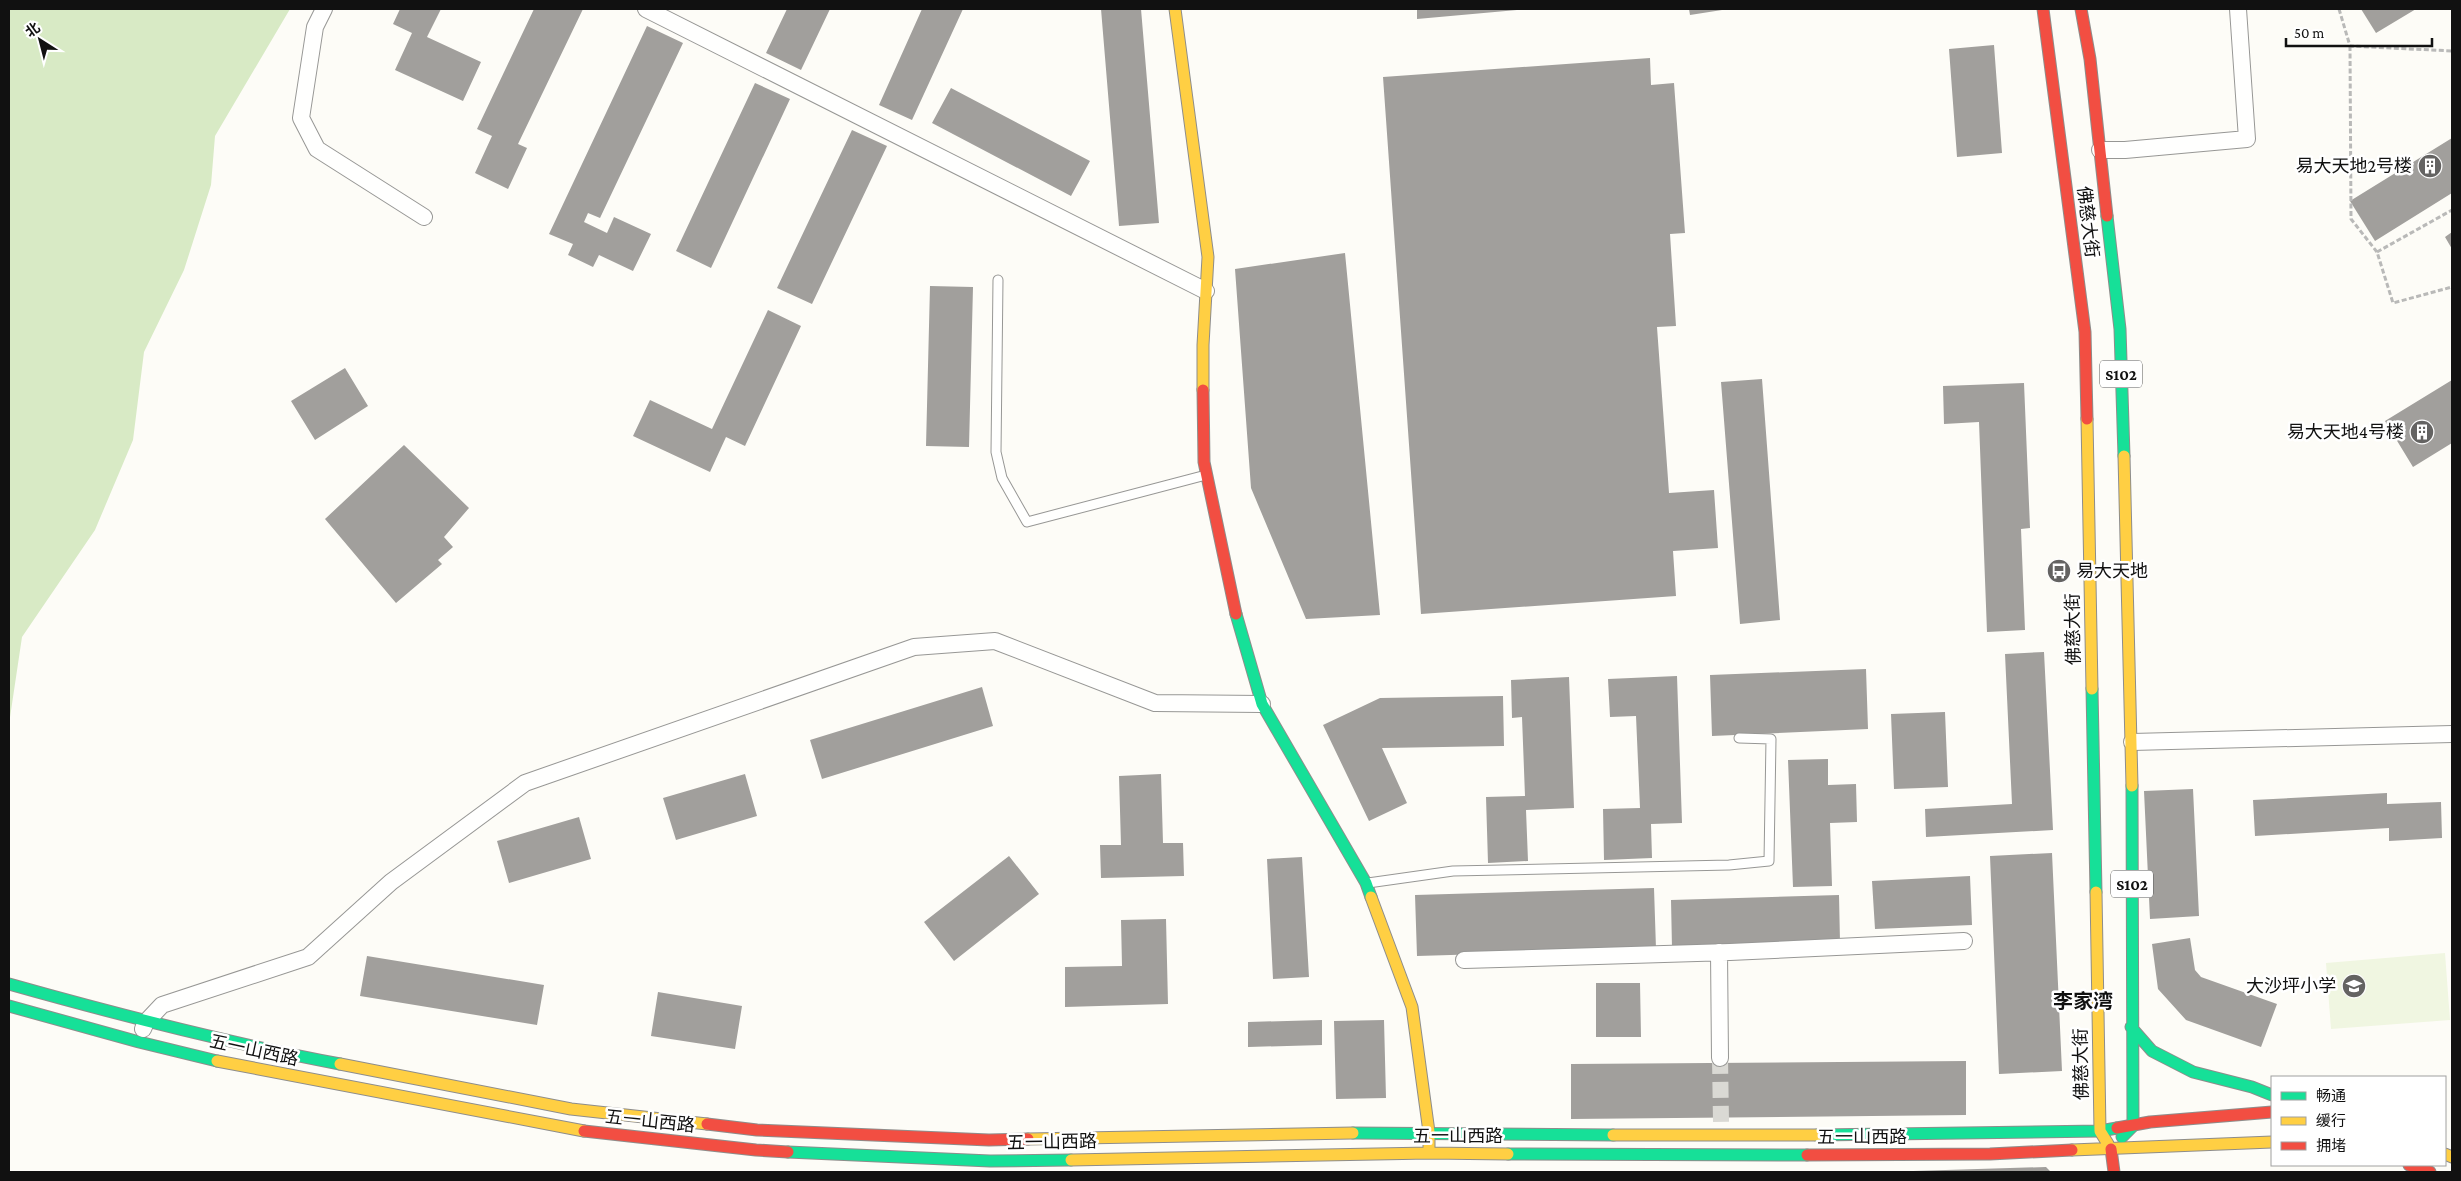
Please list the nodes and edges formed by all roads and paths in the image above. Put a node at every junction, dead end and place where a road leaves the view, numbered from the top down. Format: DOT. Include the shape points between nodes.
graph roads {
  1 [pos="324,9"];
  2 [pos="646,9"];
  3 [pos="1175,9"];
  4 [pos="2043,9"];
  5 [pos="2082,9"];
  6 [pos="2238,9"];
  7 [pos="2340,9"];
  8 [pos="2350,46"];
  9 [pos="2452,51"];
  10 [pos="2100,150"];
  11 [pos="2452,210"];
  12 [pos="424,217"];
  13 [pos="2377,252"];
  14 [pos="998,280"];
  15 [pos="2452,287"];
  16 [pos="1206,291"];
  17 [pos="1206,475"];
  18 [pos="1262,704"];
  19 [pos="2452,734"];
  20 [pos="1738,738"];
  21 [pos="2132,742"];
  22 [pos="1366,883"];
  23 [pos="1964,941"];
  24 [pos="1720,952"];
  25 [pos="1464,960"];
  26 [pos="9,984"];
  27 [pos="9,1006"];
  28 [pos="146,1022"];
  29 [pos="2131,1027"];
  30 [pos="139,1042"];
  31 [pos="1720,1058"];
  32 [pos="2271,1095"];
  33 [pos="2271,1112"];
  34 [pos="2133,1126"];
  35 [pos="2100,1131"];
  36 [pos="1429,1132"];
  37 [pos="2271,1142"];
  38 [pos="2111,1149"];
  39 [pos="1429,1153"];
  40 [pos="2412,1166"];
  41 [pos="2114,1172"];
  42 [pos="2430,1172"];
  1 -- 12 [label="street" via="315,27 301,118 317,149"];
  2 -- 16 [label="street"];
  3 -- 16 [label="main road" via="1208,257"];
  4 -- 35 [label="main road, 佛慈大街 / S102" via="2085,332"];
  5 -- 10 [label="main road, 佛慈大街 / S102"];
  6 -- 10 [label="street" via="2248,139"];
  7 -- 8 [label="path"];
  8 -- 9 [label="path"];
  8 -- 13 [label="path" via="2351,219"];
  10 -- 21 [label="main road, 佛慈大街 / S102" via="2120,329"];
  11 -- 13 [label="path"];
  13 -- 15 [label="path" via="2393,303"];
  14 -- 17 [label="lane" via="996,452 1002,478 1027,522"];
  16 -- 17 [label="main road" via="1202,345"];
  17 -- 18 [label="main road" via="1238,625"];
  18 -- 22 [label="main road"];
  18 -- 28 [label="street" via="1156,703 995,641 914,647 525,782 391,882 308,957 162,1005"];
  19 -- 21 [label="street"];
  20 -- 22 [label="lane" via="1771,739 1769,861 1729,865 1453,871"];
  21 -- 29 [label="main road, 佛慈大街 / S102"];
  22 -- 36 [label="main road" via="1412,1007"];
  23 -- 24 [label="street"];
  24 -- 25 [label="street"];
  24 -- 31 [label="street"];
  26 -- 28 [label="main road, 五一山西路"];
  27 -- 30 [label="main road, 五一山西路"];
  28 -- 30 [label="street"];
  28 -- 36 [label="main road, 五一山西路" via="240,1045 571,1109 757,1130 989,1140"];
  29 -- 32 [label="main road" via="2152,1051 2193,1072"];
  29 -- 34 [label="main road, 佛慈大街"];
  30 -- 39 [label="main road, 五一山西路" via="235,1065 568,1129 756,1150 990,1160"];
  33 -- 34 [label="main road"];
  34 -- 35 [label="main road"];
  34 -- 38 [label="main road"];
  35 -- 36 [label="main road, 五一山西路" via="1721,1129"];
  35 -- 38 [label="main road"];
  36 -- 39 [label="main road"];
  37 -- 38 [label="main road"];
  38 -- 39 [label="main road, 五一山西路" via="1990,1154 1731,1156"];
  38 -- 41 [label="main road"];
  40 -- 42 [label="main road"];
}
